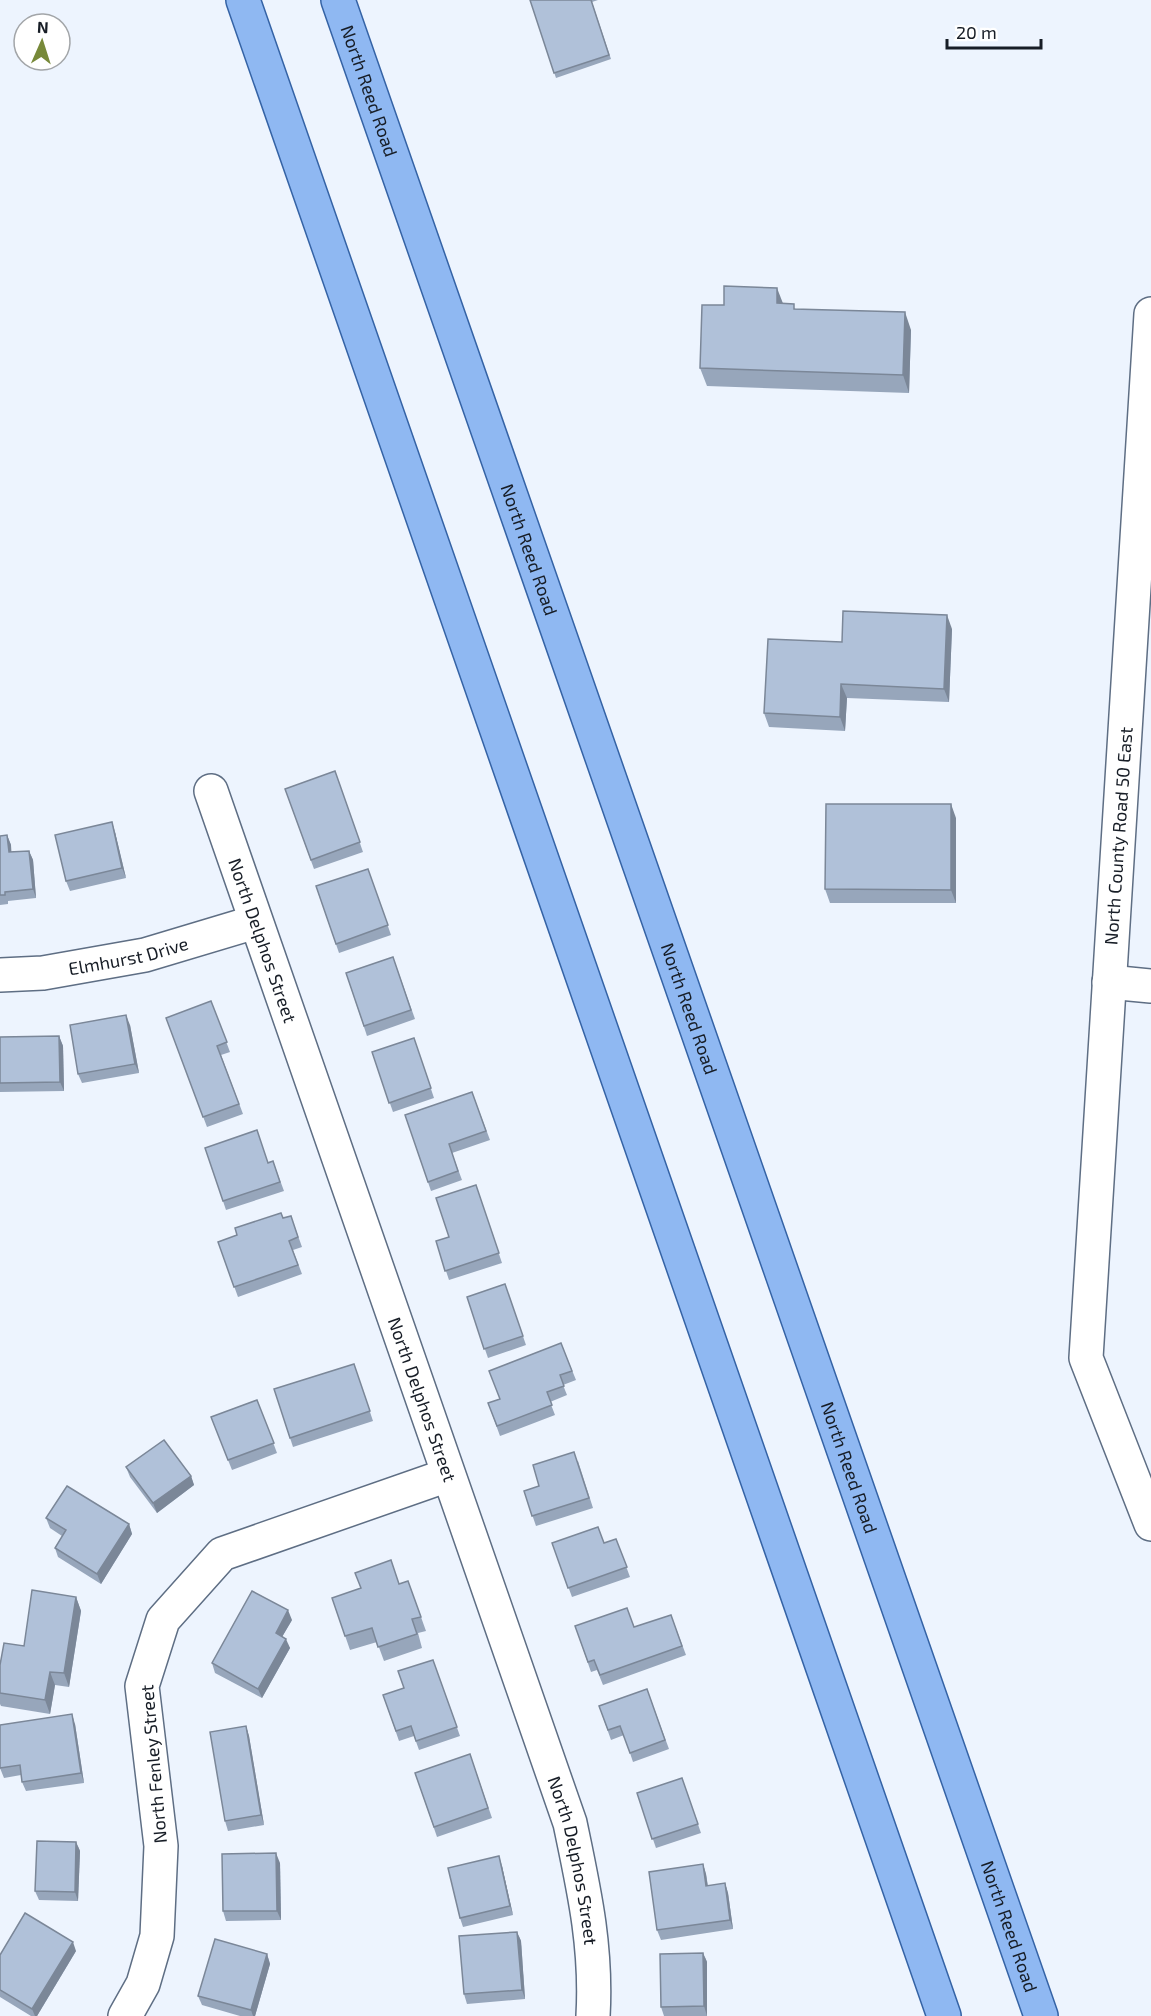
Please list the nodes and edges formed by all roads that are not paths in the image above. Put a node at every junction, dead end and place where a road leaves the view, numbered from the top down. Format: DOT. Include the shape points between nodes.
graph roads {
  1 [pos="243,0"];
  2 [pos="338,0"];
  3 [pos="1151,314"];
  4 [pos="211,791"];
  5 [pos="255,922"];
  6 [pos="0,975"];
  7 [pos="1109,982"];
  8 [pos="1151,986"];
  9 [pos="448,1475"];
  10 [pos="1151,1524"];
  11 [pos="125,2016"];
  12 [pos="593,2016"];
  13 [pos="944,2016"];
  14 [pos="1041,2016"];
  1 -- 13 [label="main road"];
  2 -- 14 [label="main road, North Reed Road"];
  3 -- 7 [label="street, North County Road 50 East"];
  4 -- 5 [label="street, North Delphos Street"];
  5 -- 6 [label="street, Elmhurst Drive" via="145,955 43,973"];
  5 -- 9 [label="street, North Delphos Street"];
  7 -- 8 [label="street"];
  7 -- 10 [label="street, North County Road 50 East" via="1086,1358"];
  9 -- 11 [label="street, North Fenley Street" via="222,1554 163,1620 142,1686 161,1846 157,1936 143,1983"];
  9 -- 12 [label="street, North Delphos Street" via="570,1823 589,1913 595,1981"];
}
